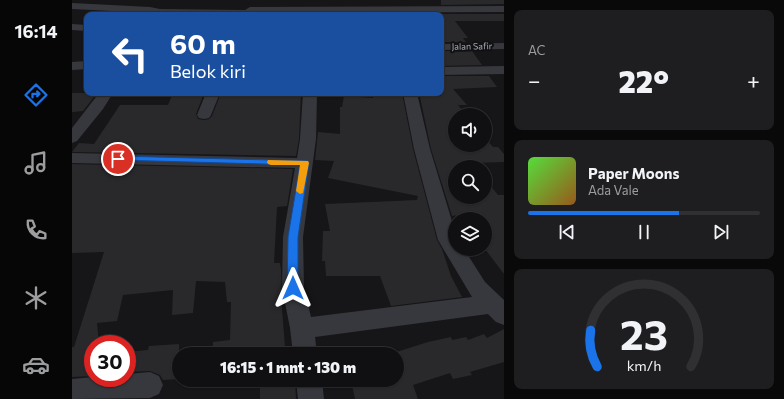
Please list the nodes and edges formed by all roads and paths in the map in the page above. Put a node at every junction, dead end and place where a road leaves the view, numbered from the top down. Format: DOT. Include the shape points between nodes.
graph roads {
  1 [pos="369,0"];
  2 [pos="209,3"];
  3 [pos="72,6"];
  4 [pos="250,8"];
  5 [pos="373,10"];
  6 [pos="504,10"];
  7 [pos="153,12"];
  8 [pos="187,12"];
  9 [pos="306,12"];
  10 [pos="72,28"];
  11 [pos="84,28"];
  12 [pos="504,46"];
  13 [pos="444,47"];
  14 [pos="84,65"];
  15 [pos="72,66"];
  16 [pos="504,70"];
  17 [pos="444,72"];
  18 [pos="104,96"];
  19 [pos="212,96"];
  20 [pos="310,96"];
  21 [pos="411,96"];
  22 [pos="204,115"];
  23 [pos="72,138"];
  24 [pos="72,158"];
  25 [pos="305,163"];
  26 [pos="498,309"];
  27 [pos="302,328"];
  28 [pos="304,347"];
  29 [pos="150,385"];
  30 [pos="310,387"];
  31 [pos="72,392"];
  32 [pos="312,399"];
  1 -- 5 [label="street"];
  2 -- 4 [label="street"];
  3 -- 7 [label="street"];
  4 -- 8 [label="street"];
  4 -- 9 [label="street"];
  5 -- 6 [label="street"];
  5 -- 9 [label="street"];
  10 -- 11 [label="street"];
  12 -- 13 [label="street, Jalan Safir"];
  14 -- 15 [label="street"];
  16 -- 17 [label="street"];
  18 -- 23 [label="street"];
  19 -- 22 [label="street"];
  20 -- 25 [label="street"];
  21 -- 26 [label="street" via="422,149 448,240 477,288"];
  24 -- 25 [label="street"];
  25 -- 27 [label="street" via="293,237 293,288"];
  26 -- 27 [label="street"];
  27 -- 28 [label="street"];
  29 -- 31 [label="street"];
  30 -- 32 [label="street"];
}
